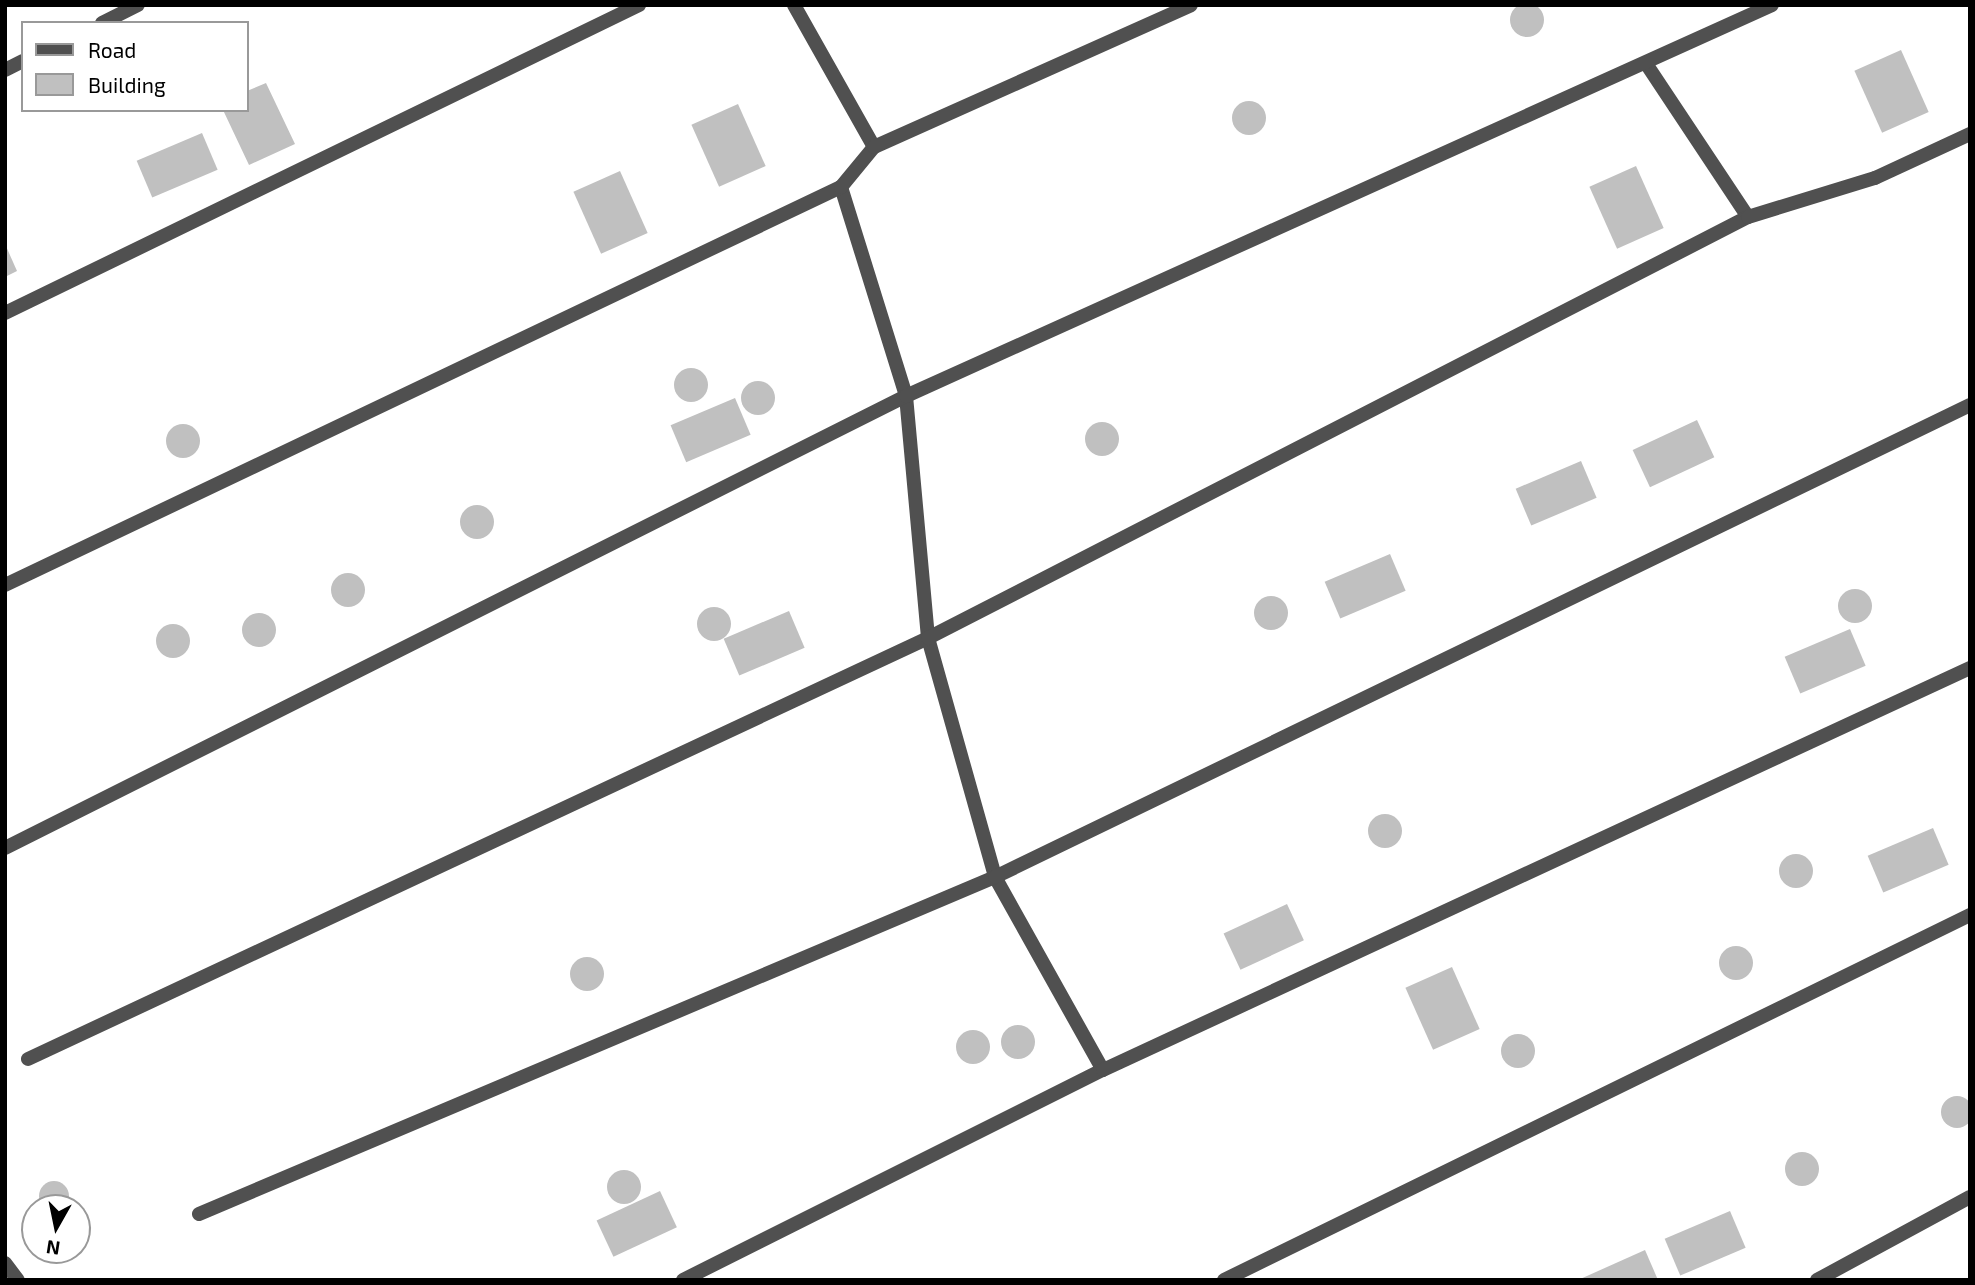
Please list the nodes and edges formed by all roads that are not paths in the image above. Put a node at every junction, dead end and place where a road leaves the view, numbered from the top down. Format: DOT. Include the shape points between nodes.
graph roads {
  1 [pos="138,5"];
  2 [pos="639,5"];
  3 [pos="794,5"];
  4 [pos="1191,5"];
  5 [pos="1772,5"];
  6 [pos="106,21"];
  7 [pos="21,62"];
  8 [pos="1647,65"];
  9 [pos="5,70"];
  10 [pos="1970,134"];
  11 [pos="874,147"];
  12 [pos="841,187"];
  13 [pos="1748,217"];
  14 [pos="5,313"];
  15 [pos="906,396"];
  16 [pos="1970,405"];
  17 [pos="5,585"];
  18 [pos="928,638"];
  19 [pos="1970,668"];
  20 [pos="5,848"];
  21 [pos="995,877"];
  22 [pos="1970,915"];
  23 [pos="27,1059"];
  24 [pos="1103,1069"];
  25 [pos="1970,1197"];
  26 [pos="199,1214"];
  27 [pos="5,1263"];
  28 [pos="18,1280"];
  29 [pos="683,1280"];
  30 [pos="1224,1280"];
  31 [pos="1817,1280"];
  1 -- 6 [label="street"];
  2 -- 14 [label="street"];
  3 -- 11 [label="street"];
  4 -- 11 [label="street"];
  5 -- 8 [label="street"];
  7 -- 9 [label="street"];
  8 -- 13 [label="street"];
  8 -- 15 [label="street"];
  10 -- 13 [label="street" via="1875,178"];
  11 -- 12 [label="street"];
  12 -- 15 [label="street"];
  12 -- 17 [label="street"];
  13 -- 18 [label="street"];
  15 -- 18 [label="street"];
  15 -- 20 [label="street"];
  16 -- 21 [label="street"];
  18 -- 21 [label="street"];
  18 -- 23 [label="street"];
  19 -- 24 [label="street"];
  21 -- 24 [label="street"];
  21 -- 26 [label="street"];
  22 -- 30 [label="street"];
  24 -- 29 [label="street"];
  25 -- 31 [label="street"];
  27 -- 28 [label="street"];
}
